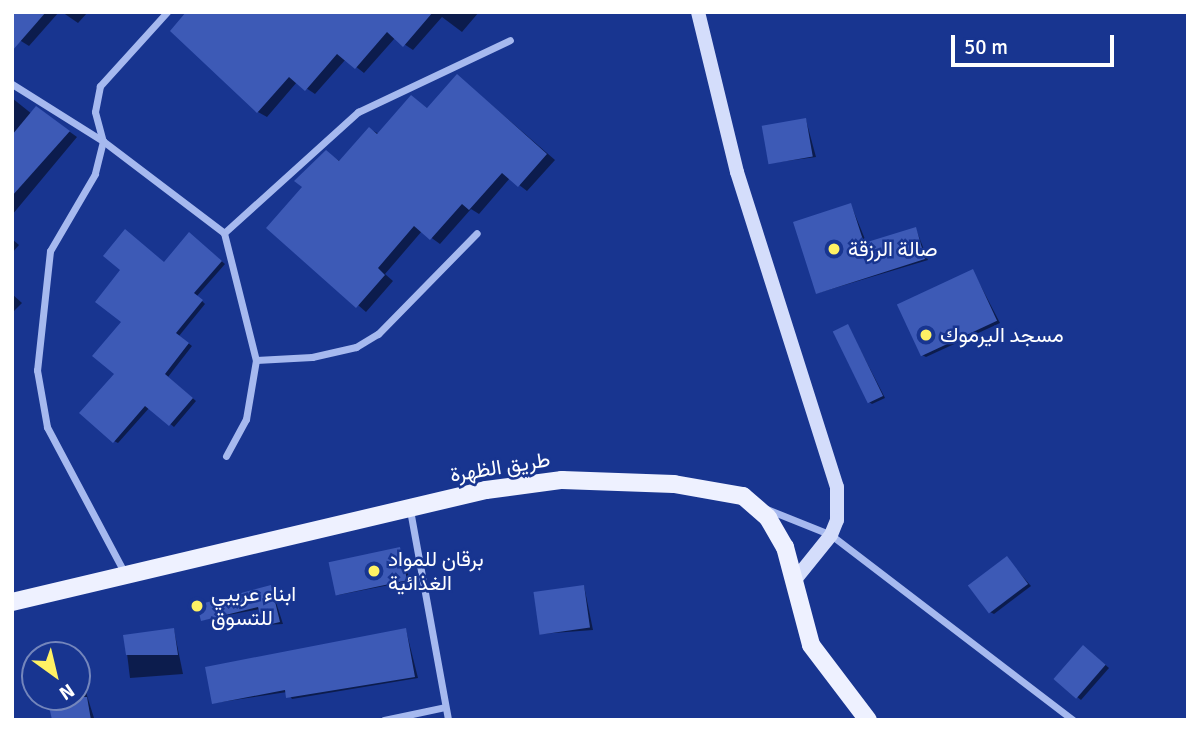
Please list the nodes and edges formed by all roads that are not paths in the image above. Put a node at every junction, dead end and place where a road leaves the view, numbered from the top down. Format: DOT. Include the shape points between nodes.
graph roads {
  1 [pos="167,12"];
  2 [pos="698,12"];
  3 [pos="510,40"];
  4 [pos="12,84"];
  5 [pos="103,141"];
  6 [pos="224,233"];
  7 [pos="477,233"];
  8 [pos="256,360"];
  9 [pos="226,456"];
  10 [pos="409,506"];
  11 [pos="756,506"];
  12 [pos="831,535"];
  13 [pos="125,575"];
  14 [pos="794,581"];
  15 [pos="12,602"];
  16 [pos="445,707"];
  17 [pos="384,720"];
  18 [pos="447,720"];
  19 [pos="868,720"];
  20 [pos="1073,720"];
  1 -- 5 [label="street" via="94,97"];
  2 -- 12 [label="street" via="737,172 837,487 837,520"];
  3 -- 6 [label="street" via="358,112"];
  4 -- 5 [label="street"];
  5 -- 6 [label="street"];
  5 -- 13 [label="street" via="95,174 50,251 37,370 47,427"];
  6 -- 8 [label="street"];
  7 -- 8 [label="street" via="378,334 356,346 312,357"];
  8 -- 9 [label="street" via="246,419"];
  10 -- 11 [label="main road, طريق الظهرة" via="524,484 601,479 709,489 743,496"];
  10 -- 13 [label="main road, طريق الظهرة"];
  10 -- 16 [label="street"];
  11 -- 12 [label="street"];
  11 -- 14 [label="main road" via="785,547"];
  12 -- 14 [label="street"];
  12 -- 20 [label="street"];
  13 -- 15 [label="main road, طريق الظهرة"];
  14 -- 19 [label="main road" via="811,645"];
  16 -- 17 [label="street"];
  16 -- 18 [label="street"];
}
